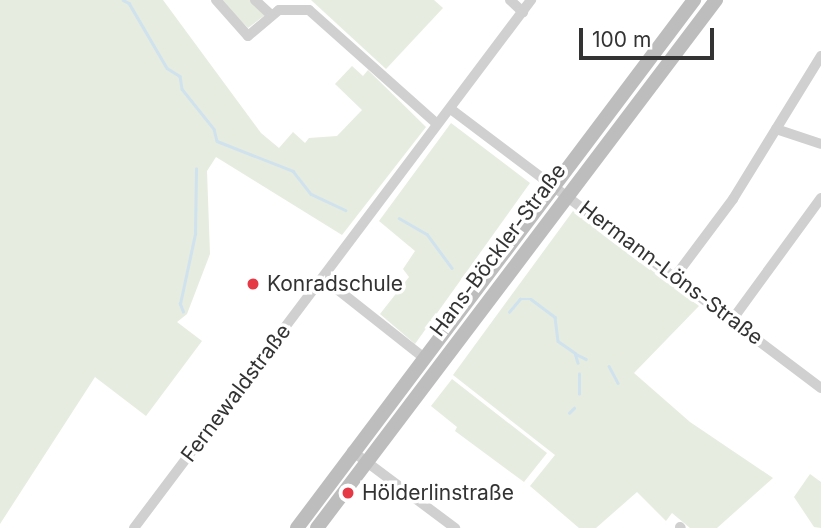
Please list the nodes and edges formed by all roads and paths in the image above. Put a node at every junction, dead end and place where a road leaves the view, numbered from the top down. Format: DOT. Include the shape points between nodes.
graph roads {
  1 [pos="216,0"];
  2 [pos="255,0"];
  3 [pos="510,0"];
  4 [pos="531,0"];
  5 [pos="694,0"];
  6 [pos="716,0"];
  7 [pos="523,12"];
  8 [pos="271,15"];
  9 [pos="821,56"];
  10 [pos="452,110"];
  11 [pos="436,123"];
  12 [pos="776,129"];
  13 [pos="821,144"];
  14 [pos="554,185"];
  15 [pos="567,194"];
  16 [pos="821,198"];
  17 [pos="323,278"];
  18 [pos="674,278"];
  19 [pos="732,320"];
  20 [pos="423,357"];
  21 [pos="821,388"];
  22 [pos="352,451"];
  23 [pos="365,461"];
  24 [pos="134,528"];
  25 [pos="297,528"];
  26 [pos="317,528"];
  27 [pos="455,528"];
  1 -- 8 [label="street" via="248,36"];
  2 -- 8 [label="street"];
  3 -- 7 [label="street"];
  4 -- 7 [label="street, Fernewaldstraße"];
  5 -- 14 [label="main road, Hans-Böckler-Straße"];
  6 -- 15 [label="main road, Hans-Böckler-Straße"];
  7 -- 10 [label="street, Fernewaldstraße"];
  8 -- 11 [label="street" via="293,7 309,10"];
  9 -- 12 [label="street"];
  10 -- 11 [label="street, Fernewaldstraße"];
  10 -- 14 [label="street, Hermann-Löns-Straße"];
  11 -- 17 [label="street, Fernewaldstraße"];
  12 -- 13 [label="street"];
  12 -- 18 [label="street" via="733,199"];
  14 -- 15 [label="street, Hermann-Löns-Straße"];
  14 -- 20 [label="main road, Hans-Böckler-Straße"];
  15 -- 18 [label="street, Hermann-Löns-Straße"];
  15 -- 23 [label="main road, Hans-Böckler-Straße"];
  16 -- 19 [label="street"];
  17 -- 20 [label="street, Hans-Böckler-Straße"];
  17 -- 24 [label="street, Fernewaldstraße"];
  18 -- 19 [label="street, Hermann-Löns-Straße"];
  19 -- 21 [label="street, Hermann-Löns-Straße"];
  20 -- 22 [label="main road, Hans-Böckler-Straße"];
  22 -- 23 [label="street"];
  22 -- 25 [label="main road, Hans-Böckler-Straße"];
  23 -- 26 [label="main road, Hans-Böckler-Straße"];
  23 -- 27 [label="street"];
}
